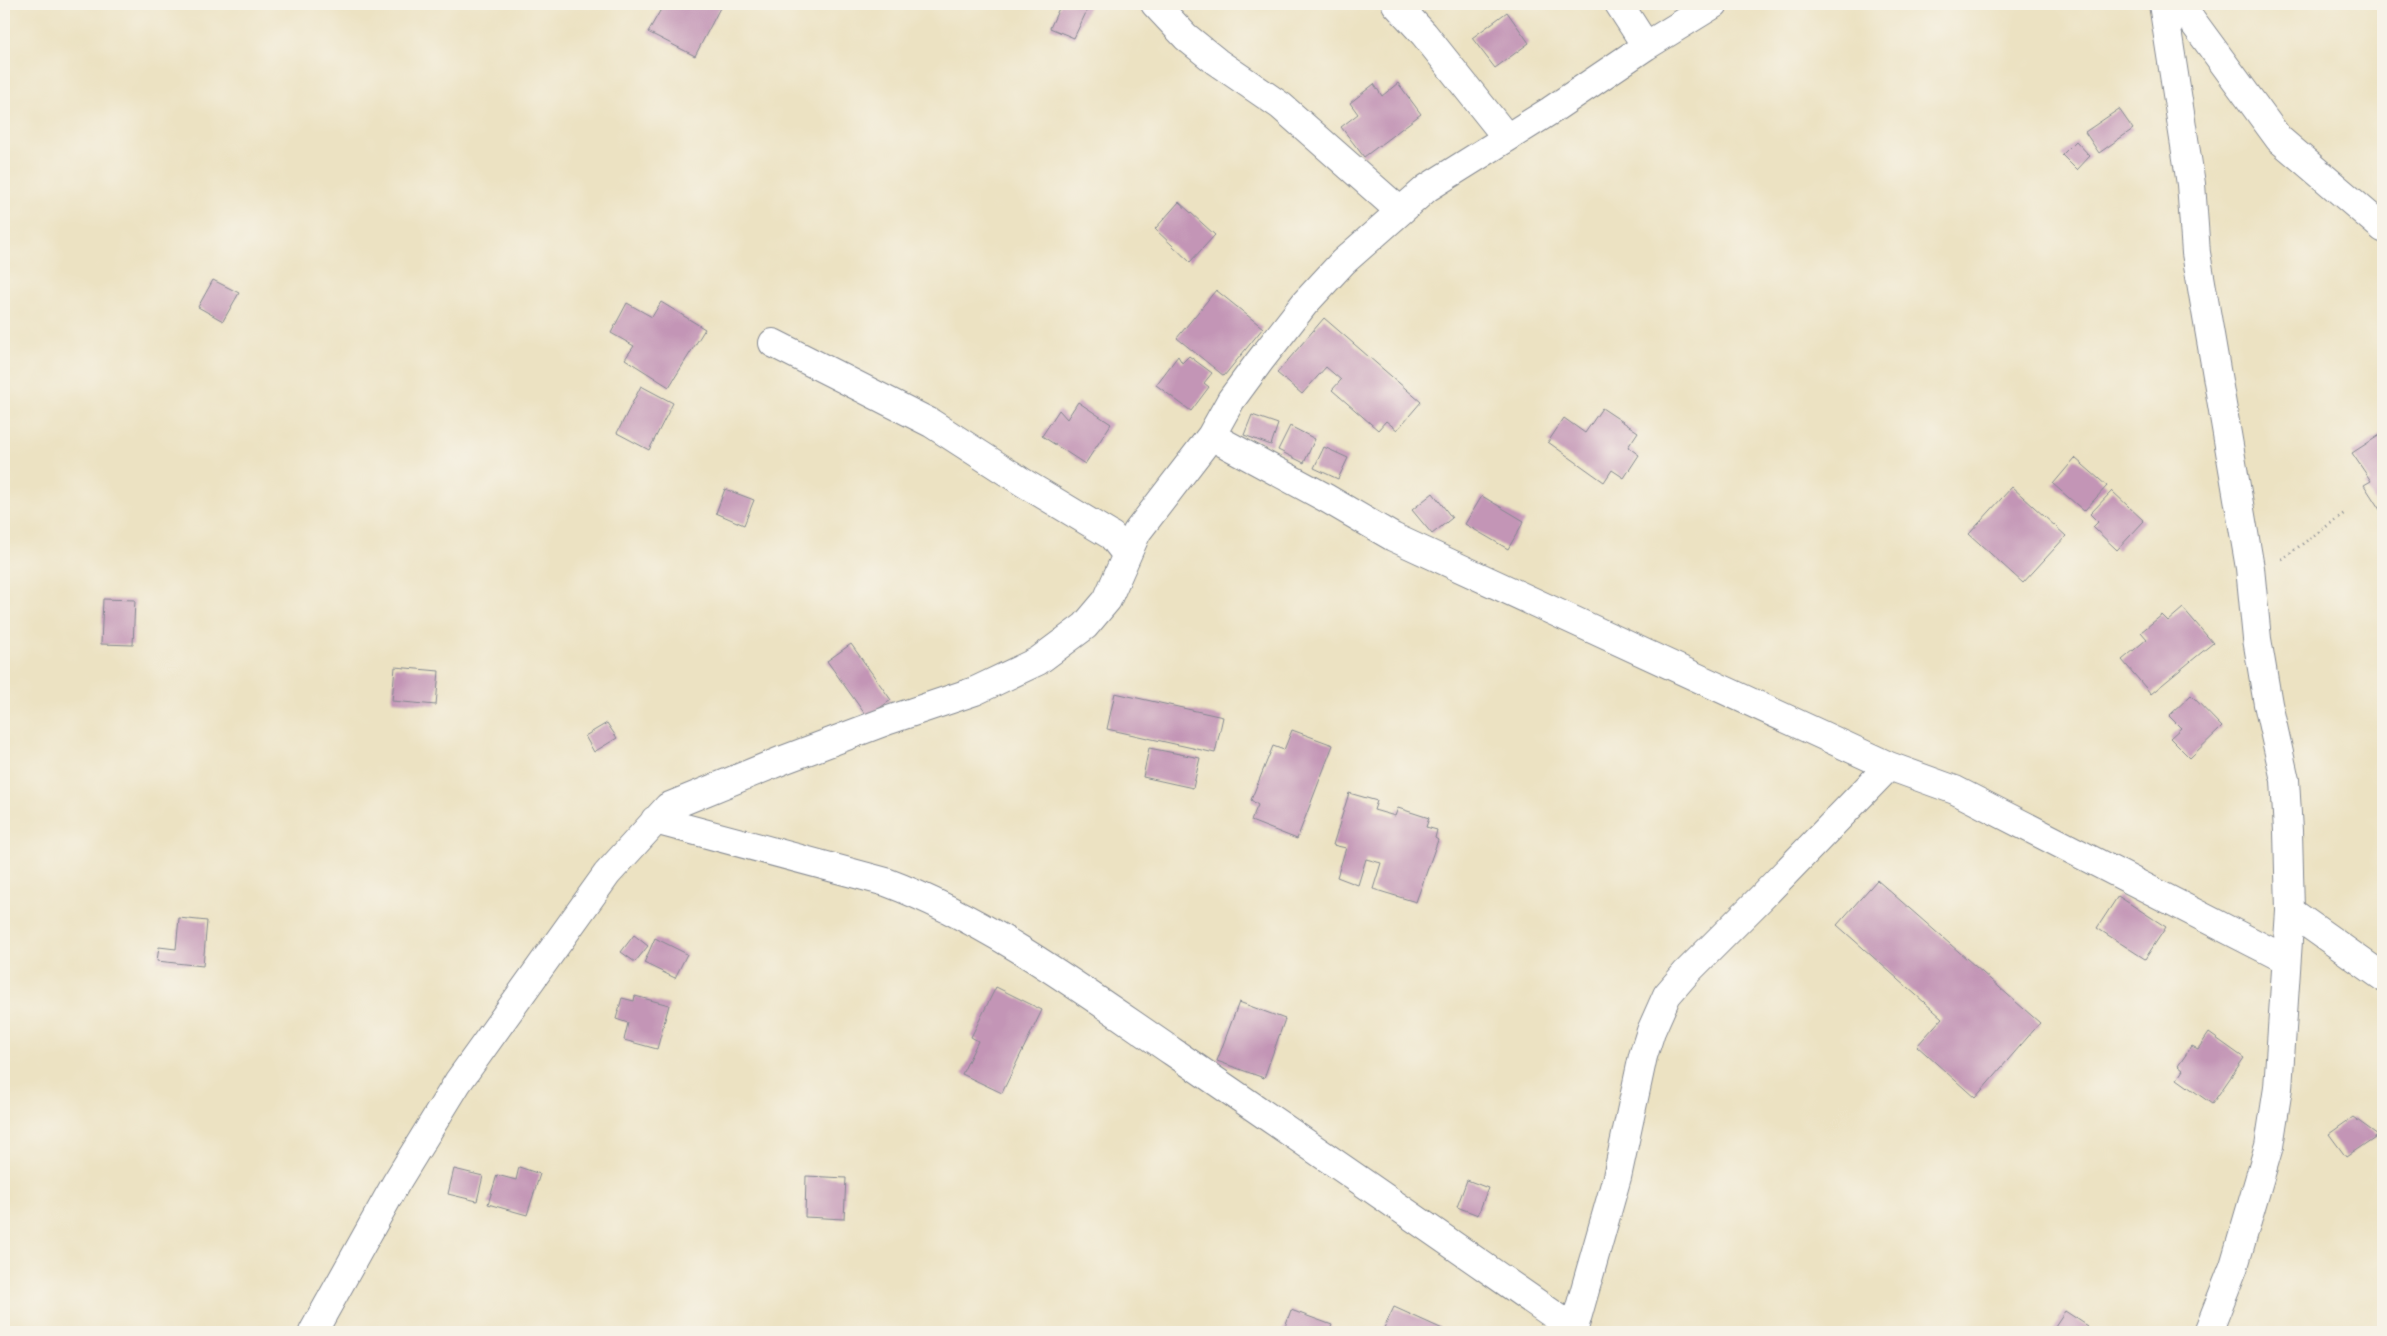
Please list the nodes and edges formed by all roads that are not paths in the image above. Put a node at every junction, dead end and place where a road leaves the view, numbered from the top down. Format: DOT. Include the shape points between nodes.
graph roads {
  1 [pos="1156,4"];
  2 [pos="1396,4"];
  3 [pos="1619,4"];
  4 [pos="1714,4"];
  5 [pos="2162,4"];
  6 [pos="2180,4"];
  7 [pos="1646,46"];
  8 [pos="1507,138"];
  9 [pos="1400,211"];
  10 [pos="2383,228"];
  11 [pos="773,343"];
  12 [pos="1211,436"];
  13 [pos="1126,554"];
  14 [pos="1889,766"];
  15 [pos="656,820"];
  16 [pos="2290,911"];
  17 [pos="2285,959"];
  18 [pos="2383,977"];
  19 [pos="1573,1330"];
  20 [pos="313,1332"];
  21 [pos="2208,1332"];
  1 -- 9 [label="street" via="1186,37 1282,106"];
  2 -- 8 [label="street"];
  3 -- 7 [label="street"];
  4 -- 7 [label="street"];
  5 -- 16 [label="street" via="2191,184 2199,273 2267,695 2285,780"];
  6 -- 10 [label="street" via="2279,139"];
  7 -- 8 [label="street"];
  8 -- 9 [label="street" via="1426,188"];
  9 -- 12 [label="street" via="1343,262 1305,303 1231,400"];
  11 -- 13 [label="street" via="931,424 1112,536"];
  12 -- 13 [label="street" via="1137,532"];
  12 -- 14 [label="street" via="1393,537"];
  13 -- 15 [label="street" via="1100,611 1038,661 975,690 782,760 668,807"];
  14 -- 17 [label="street" via="1955,790"];
  14 -- 19 [label="street" via="1668,994 1643,1056 1617,1177"];
  15 -- 19 [label="street" via="886,882 963,916 1144,1032"];
  15 -- 20 [label="street" via="607,874 458,1082 406,1166"];
  16 -- 17 [label="street"];
  16 -- 18 [label="street"];
  17 -- 21 [label="street" via="2278,1088 2269,1146 2234,1266"];
}
